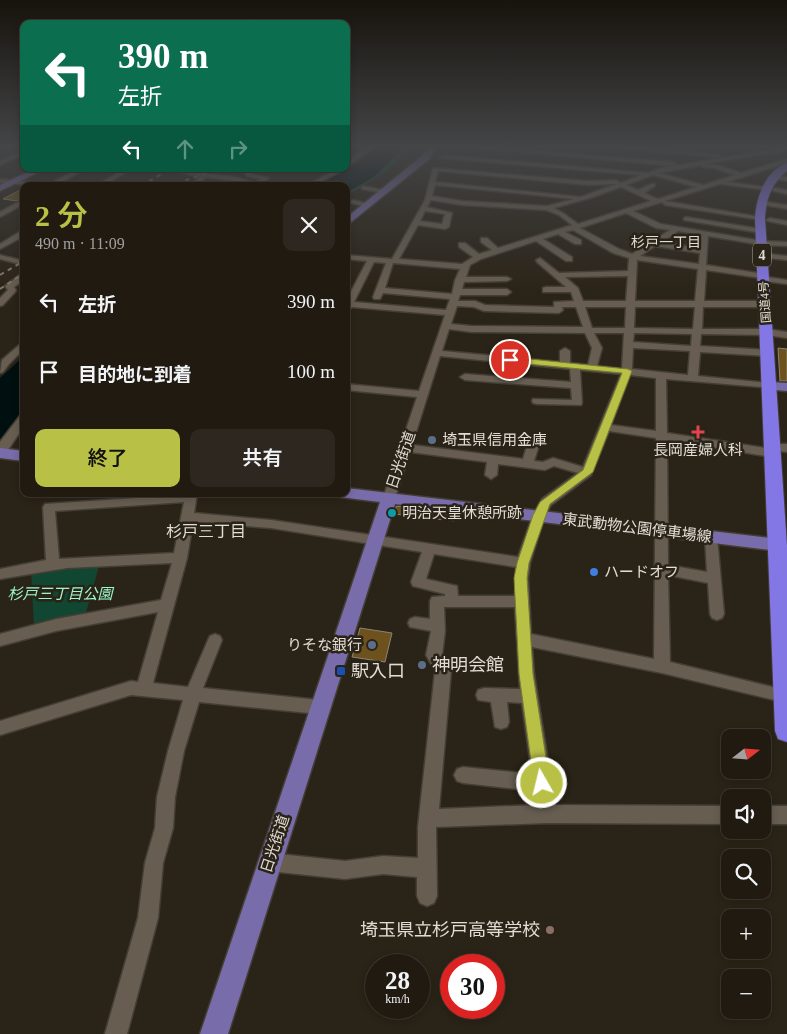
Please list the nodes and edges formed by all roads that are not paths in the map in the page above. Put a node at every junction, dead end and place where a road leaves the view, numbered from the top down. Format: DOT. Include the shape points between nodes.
graph roads {
  1 [pos="379,195"];
  2 [pos="451,195"];
  3 [pos="504,195"];
  4 [pos="538,195"];
  5 [pos="561,195"];
  6 [pos="595,195"];
  7 [pos="644,195"];
  8 [pos="679,195"];
  9 [pos="767,195"];
  10 [pos="429,198"];
  11 [pos="588,198"];
  12 [pos="448,200"];
  13 [pos="353,202"];
  14 [pos="660,202"];
  15 [pos="761,203"];
  16 [pos="20,204"];
  17 [pos="368,205"];
  18 [pos="500,205"];
  19 [pos="787,207"];
  20 [pos="534,208"];
  21 [pos="548,208"];
  22 [pos="424,209"];
  23 [pos="627,211"];
  24 [pos="712,211"];
  25 [pos="0,215"];
  26 [pos="686,219"];
  27 [pos="709,219"];
  28 [pos="765,219"];
  29 [pos="350,220"];
  30 [pos="416,223"];
  31 [pos="787,223"];
  32 [pos="546,224"];
  33 [pos="575,227"];
  34 [pos="674,229"];
  35 [pos="556,233"];
  36 [pos="705,234"];
  37 [pos="20,235"];
  38 [pos="537,239"];
  39 [pos="484,240"];
  40 [pos="578,242"];
  41 [pos="762,243"];
  42 [pos="566,244"];
  43 [pos="654,244"];
  44 [pos="787,244"];
  45 [pos="462,245"];
  46 [pos="0,247"];
  47 [pos="497,251"];
  48 [pos="704,251"];
  49 [pos="431,256"];
  50 [pos="0,257"];
  51 [pos="350,257"];
  52 [pos="478,257"];
  53 [pos="633,257"];
  54 [pos="787,258"];
  55 [pos="371,260"];
  56 [pos="20,261"];
  57 [pos="392,261"];
  58 [pos="417,262"];
  59 [pos="545,263"];
  60 [pos="588,265"];
  61 [pos="464,267"];
  62 [pos="703,267"];
  63 [pos="633,273"];
  64 [pos="560,275"];
  65 [pos="764,278"];
  66 [pos="20,279"];
  67 [pos="507,279"];
  68 [pos="460,280"];
  69 [pos="787,282"];
  70 [pos="574,289"];
  71 [pos="12,290"];
  72 [pos="20,290"];
  73 [pos="380,290"];
  74 [pos="546,290"];
  75 [pos="507,292"];
  76 [pos="454,297"];
  77 [pos="350,300"];
  78 [pos="0,303"];
  79 [pos="581,304"];
  80 [pos="630,304"];
  81 [pos="699,304"];
  82 [pos="765,304"];
  83 [pos="350,306"];
  84 [pos="373,306"];
  85 [pos="449,313"];
  86 [pos="445,326"];
  87 [pos="588,330"];
  88 [pos="629,330"];
  89 [pos="697,331"];
  90 [pos="767,332"];
  91 [pos="787,335"];
  92 [pos="628,345"];
  93 [pos="20,349"];
  94 [pos="695,349"];
  95 [pos="565,351"];
  96 [pos="436,353"];
  97 [pos="768,353"];
  98 [pos="20,355"];
  99 [pos="528,362"];
  100 [pos="570,366"];
  101 [pos="4,368"];
  102 [pos="592,368"];
  103 [pos="628,371"];
  104 [pos="661,375"];
  105 [pos="465,377"];
  106 [pos="693,378"];
  107 [pos="527,385"];
  108 [pos="575,385"];
  109 [pos="769,386"];
  110 [pos="787,387"];
  111 [pos="350,388"];
  112 [pos="423,394"];
  113 [pos="537,401"];
  114 [pos="20,424"];
  115 [pos="606,427"];
  116 [pos="662,436"];
  117 [pos="535,439"];
  118 [pos="405,448"];
  119 [pos="777,449"];
  120 [pos="0,453"];
  121 [pos="20,456"];
  122 [pos="493,460"];
  123 [pos="527,464"];
  124 [pos="587,472"];
  125 [pos="491,475"];
  126 [pos="350,493"];
  127 [pos="177,497"];
  128 [pos="190,497"];
  129 [pos="389,498"];
  130 [pos="539,515"];
  131 [pos="187,516"];
  132 [pos="662,531"];
  133 [pos="711,537"];
  134 [pos="375,542"];
  135 [pos="783,546"];
  136 [pos="429,550"];
  137 [pos="180,558"];
  138 [pos="523,563"];
  139 [pos="53,564"];
  140 [pos="662,569"];
  141 [pos="0,574"];
  142 [pos="715,579"];
  143 [pos="451,601"];
  144 [pos="522,602"];
  145 [pos="167,605"];
  146 [pos="717,614"];
  147 [pos="415,623"];
  148 [pos="438,626"];
  149 [pos="524,639"];
  150 [pos="0,640"];
  151 [pos="216,640"];
  152 [pos="662,667"];
  153 [pos="144,689"];
  154 [pos="193,695"];
  155 [pos="529,696"];
  156 [pos="785,697"];
  157 [pos="319,707"];
  158 [pos="501,722"];
  159 [pos="0,728"];
  160 [pos="787,731"];
  161 [pos="463,774"];
  162 [pos="542,783"];
  163 [pos="547,814"];
  164 [pos="721,815"];
  165 [pos="771,815"];
  166 [pos="787,815"];
  167 [pos="429,818"];
  168 [pos="269,862"];
  169 [pos="426,868"];
  170 [pos="427,896"];
  171 [pos="116,1034"];
  172 [pos="214,1034"];
  1 -- 17 [label="main road"];
  2 -- 12 [label="street"];
  3 -- 18 [label="street"];
  4 -- 20 [label="street"];
  5 -- 11 [label="street"];
  6 -- 11 [label="street"];
  7 -- 14 [label="street"];
  8 -- 14 [label="street"];
  9 -- 15 [label="highway, 国道4号 / 4"];
  10 -- 12 [label="street"];
  10 -- 22 [label="street"];
  11 -- 21 [label="street"];
  12 -- 18 [label="street"];
  13 -- 17 [label="street"];
  14 -- 23 [label="street"];
  14 -- 24 [label="street"];
  14 -- 26 [label="street" via="693,216"];
  15 -- 19 [label="street"];
  15 -- 28 [label="highway, 国道4号 / 4"];
  16 -- 25 [label="street"];
  17 -- 29 [label="main road"];
  18 -- 20 [label="street"];
  20 -- 21 [label="street"];
  21 -- 33 [label="street" via="561,214"];
  22 -- 30 [label="street"];
  22 -- 30 [label="street" via="449,213 445,227"];
  23 -- 33 [label="street"];
  23 -- 34 [label="street" via="659,226"];
  24 -- 27 [label="street"];
  24 -- 28 [label="street"];
  26 -- 34 [label="street" via="674,224"];
  26 -- 41 [label="street"];
  28 -- 31 [label="street"];
  28 -- 41 [label="highway, 国道4号 / 4"];
  30 -- 57 [label="street"];
  32 -- 35 [label="street"];
  33 -- 35 [label="street"];
  33 -- 53 [label="street"];
  34 -- 36 [label="street"];
  34 -- 43 [label="street"];
  35 -- 38 [label="street"];
  35 -- 40 [label="street"];
  35 -- 42 [label="street"];
  36 -- 41 [label="street" via="720,233"];
  36 -- 48 [label="street"];
  37 -- 46 [label="street"];
  38 -- 47 [label="street"];
  38 -- 59 [label="street" via="569,259"];
  39 -- 47 [label="street"];
  41 -- 44 [label="street"];
  41 -- 54 [label="street"];
  41 -- 65 [label="highway, 国道4号 / 4"];
  43 -- 48 [label="street"];
  43 -- 53 [label="street"];
  45 -- 52 [label="street"];
  47 -- 52 [label="street"];
  48 -- 62 [label="street"];
  49 -- 58 [label="street" via="420,256"];
  50 -- 56 [label="street"];
  51 -- 55 [label="street"];
  52 -- 61 [label="street"];
  53 -- 62 [label="street"];
  53 -- 63 [label="street"];
  55 -- 57 [label="street"];
  55 -- 77 [label="street"];
  57 -- 58 [label="street"];
  57 -- 73 [label="street"];
  58 -- 61 [label="street"];
  59 -- 60 [label="street"];
  59 -- 64 [label="street"];
  61 -- 68 [label="street, 日光街道"];
  62 -- 65 [label="street"];
  62 -- 81 [label="street"];
  63 -- 64 [label="street"];
  63 -- 80 [label="street"];
  64 -- 70 [label="street"];
  65 -- 69 [label="street"];
  65 -- 82 [label="highway, 国道4号 / 4"];
  66 -- 71 [label="street" via="9,286"];
  67 -- 68 [label="street"];
  68 -- 76 [label="street, 日光街道"];
  70 -- 74 [label="street"];
  70 -- 79 [label="street"];
  71 -- 72 [label="street"];
  71 -- 78 [label="street"];
  73 -- 76 [label="street"];
  73 -- 84 [label="street"];
  75 -- 76 [label="street"];
  76 -- 79 [label="street" via="484,308 559,310 558,304"];
  76 -- 85 [label="street, 日光街道"];
  79 -- 80 [label="street"];
  79 -- 87 [label="street"];
  80 -- 81 [label="street"];
  80 -- 88 [label="street"];
  81 -- 82 [label="street"];
  81 -- 89 [label="street"];
  82 -- 90 [label="highway, 国道4号 / 4"];
  83 -- 84 [label="street"];
  84 -- 85 [label="street"];
  85 -- 86 [label="street, 日光街道"];
  86 -- 87 [label="street" via="479,330"];
  86 -- 96 [label="street, 日光街道"];
  87 -- 88 [label="street"];
  87 -- 102 [label="street" via="597,348"];
  88 -- 89 [label="street"];
  88 -- 92 [label="street"];
  89 -- 90 [label="street"];
  89 -- 94 [label="street"];
  90 -- 91 [label="street"];
  90 -- 97 [label="highway, 国道4号 / 4"];
  92 -- 94 [label="street"];
  92 -- 103 [label="street"];
  93 -- 101 [label="street"];
  94 -- 97 [label="street"];
  94 -- 106 [label="street"];
  95 -- 100 [label="street"];
  96 -- 99 [label="street"];
  96 -- 112 [label="street, 日光街道"];
  97 -- 109 [label="highway, 国道4号 / 4"];
  98 -- 101 [label="street"];
  99 -- 100 [label="street"];
  99 -- 107 [label="street"];
  100 -- 102 [label="street"];
  100 -- 108 [label="street"];
  102 -- 103 [label="street"];
  103 -- 104 [label="street"];
  103 -- 115 [label="street"];
  104 -- 106 [label="street"];
  104 -- 116 [label="street"];
  105 -- 107 [label="street"];
  106 -- 109 [label="street"];
  107 -- 108 [label="street"];
  108 -- 113 [label="street" via="577,403"];
  109 -- 110 [label="main road"];
  109 -- 119 [label="highway, 国道4号 / 4" via="770,417"];
  111 -- 112 [label="street"];
  112 -- 118 [label="street, 日光街道"];
  114 -- 120 [label="street"];
  115 -- 116 [label="street"];
  115 -- 124 [label="street"];
  116 -- 119 [label="street"];
  116 -- 132 [label="street"];
  117 -- 123 [label="street"];
  118 -- 122 [label="street"];
  118 -- 129 [label="street, 日光街道"];
  119 -- 135 [label="highway, 4"];
  120 -- 121 [label="main road"];
  122 -- 123 [label="street"];
  122 -- 125 [label="street"];
  123 -- 124 [label="street" via="545,466 553,462"];
  124 -- 130 [label="street" via="546,502"];
  126 -- 129 [label="main road, 東武動物公園停車場線"];
  127 -- 139 [label="street" via="49,507"];
  128 -- 131 [label="street"];
  129 -- 130 [label="main road, 東武動物公園停車場線"];
  129 -- 134 [label="main road, 日光街道"];
  130 -- 132 [label="main road, 東武動物公園停車場線"];
  130 -- 138 [label="street"];
  131 -- 134 [label="street" via="246,521"];
  131 -- 137 [label="street"];
  132 -- 133 [label="main road, 東武動物公園停車場線"];
  132 -- 140 [label="street"];
  133 -- 135 [label="main road, 東武動物公園停車場線"];
  133 -- 142 [label="street"];
  134 -- 136 [label="street"];
  134 -- 157 [label="main road, 日光街道"];
  135 -- 156 [label="highway, 4"];
  136 -- 138 [label="street"];
  136 -- 143 [label="street" via="418,582 452,590"];
  137 -- 139 [label="street"];
  137 -- 145 [label="street"];
  138 -- 144 [label="street"];
  139 -- 141 [label="street"];
  140 -- 142 [label="street"];
  140 -- 152 [label="street"];
  142 -- 146 [label="street"];
  143 -- 144 [label="street"];
  143 -- 148 [label="street" via="437,601"];
  144 -- 149 [label="street"];
  145 -- 150 [label="street" via="56,624"];
  145 -- 153 [label="street"];
  147 -- 148 [label="street"];
  148 -- 167 [label="street" via="434,655 443,671"];
  149 -- 152 [label="street"];
  149 -- 155 [label="street"];
  151 -- 154 [label="street"];
  152 -- 156 [label="street"];
  153 -- 154 [label="street"];
  153 -- 159 [label="street" via="124,689"];
  154 -- 157 [label="street"];
  154 -- 171 [label="street" via="166,797 164,828 154,863 148,918"];
  155 -- 158 [label="street" via="490,692"];
  155 -- 162 [label="street"];
  156 -- 160 [label="highway, 4"];
  157 -- 168 [label="main road, 日光街道"];
  161 -- 162 [label="street"];
  162 -- 163 [label="street"];
  163 -- 164 [label="street"];
  163 -- 167 [label="street"];
  165 -- 166 [label="street"];
  167 -- 169 [label="street"];
  168 -- 169 [label="street" via="345,870 383,865"];
  168 -- 172 [label="main road, 日光街道"];
  169 -- 170 [label="street"];
}
